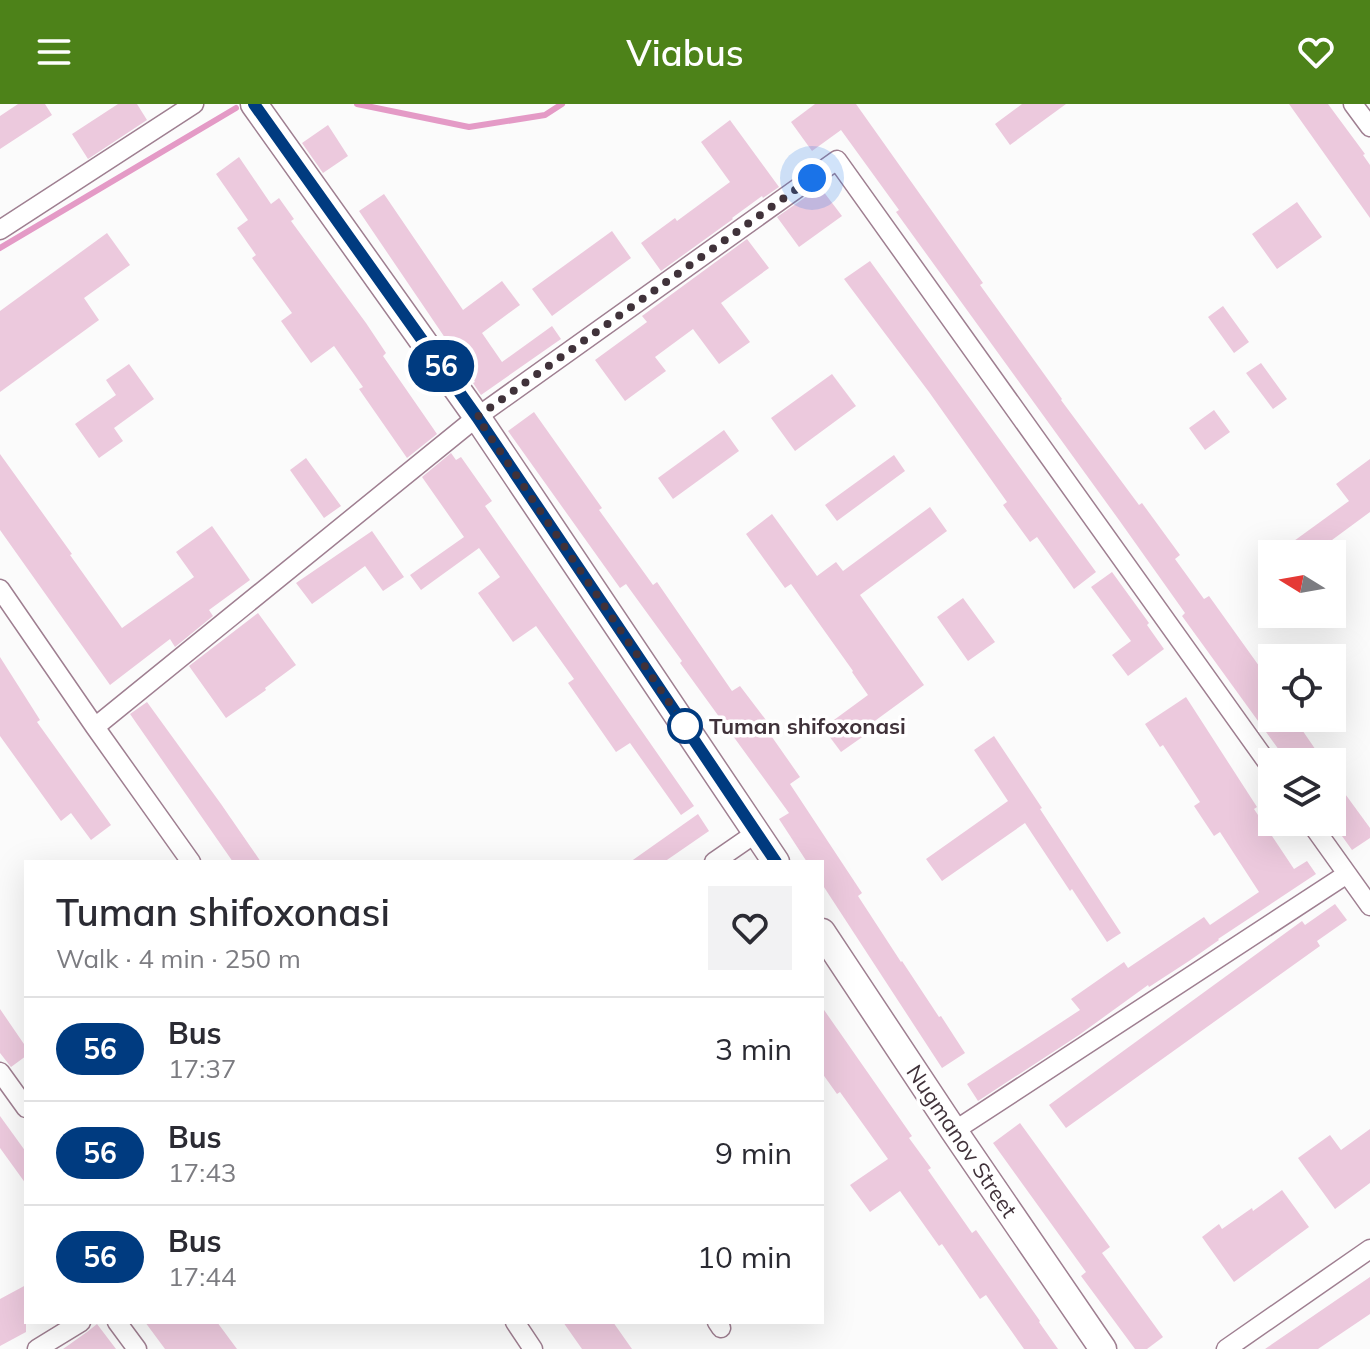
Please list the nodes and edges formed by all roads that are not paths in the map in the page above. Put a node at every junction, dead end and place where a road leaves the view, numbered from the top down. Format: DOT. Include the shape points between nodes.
graph roads {
  1 [pos="194,104"];
  2 [pos="254,104"];
  3 [pos="1353,104"];
  4 [pos="1370,127"];
  5 [pos="0,230"];
  6 [pos="477,417"];
  7 [pos="0,589"];
  8 [pos="95,727"];
  9 [pos="1258,749"];
  10 [pos="756,833"];
  11 [pos="1320,836"];
  12 [pos="190,860"];
  13 [pos="717,860"];
  14 [pos="775,860"];
  15 [pos="1347,874"];
  16 [pos="1370,906"];
  17 [pos="824,935"];
  18 [pos="1,1075"];
  19 [pos="24,1105"];
  20 [pos="954,1131"];
  21 [pos="1370,1249"];
  22 [pos="78,1324"];
  23 [pos="118,1324"];
  24 [pos="516,1324"];
  25 [pos="37,1349"];
  26 [pos="137,1349"];
  27 [pos="533,1349"];
  28 [pos="1103,1349"];
  29 [pos="1226,1349"];
  1 -- 5 [label="street"];
  2 -- 6 [label="main road"];
  3 -- 4 [label="street"];
  6 -- 8 [label="street"];
  6 -- 9 [label="street" via="837,160"];
  6 -- 10 [label="main road"];
  7 -- 8 [label="street"];
  8 -- 12 [label="street"];
  10 -- 13 [label="street"];
  10 -- 14 [label="main road"];
  11 -- 15 [label="street"];
  15 -- 16 [label="street"];
  15 -- 20 [label="street"];
  17 -- 20 [label="main road, Nugmanov Street"];
  18 -- 19 [label="street"];
  20 -- 28 [label="main road, Nugmanov Street"];
  21 -- 29 [label="street"];
  22 -- 25 [label="street"];
  23 -- 26 [label="street"];
  24 -- 27 [label="street"];
}
